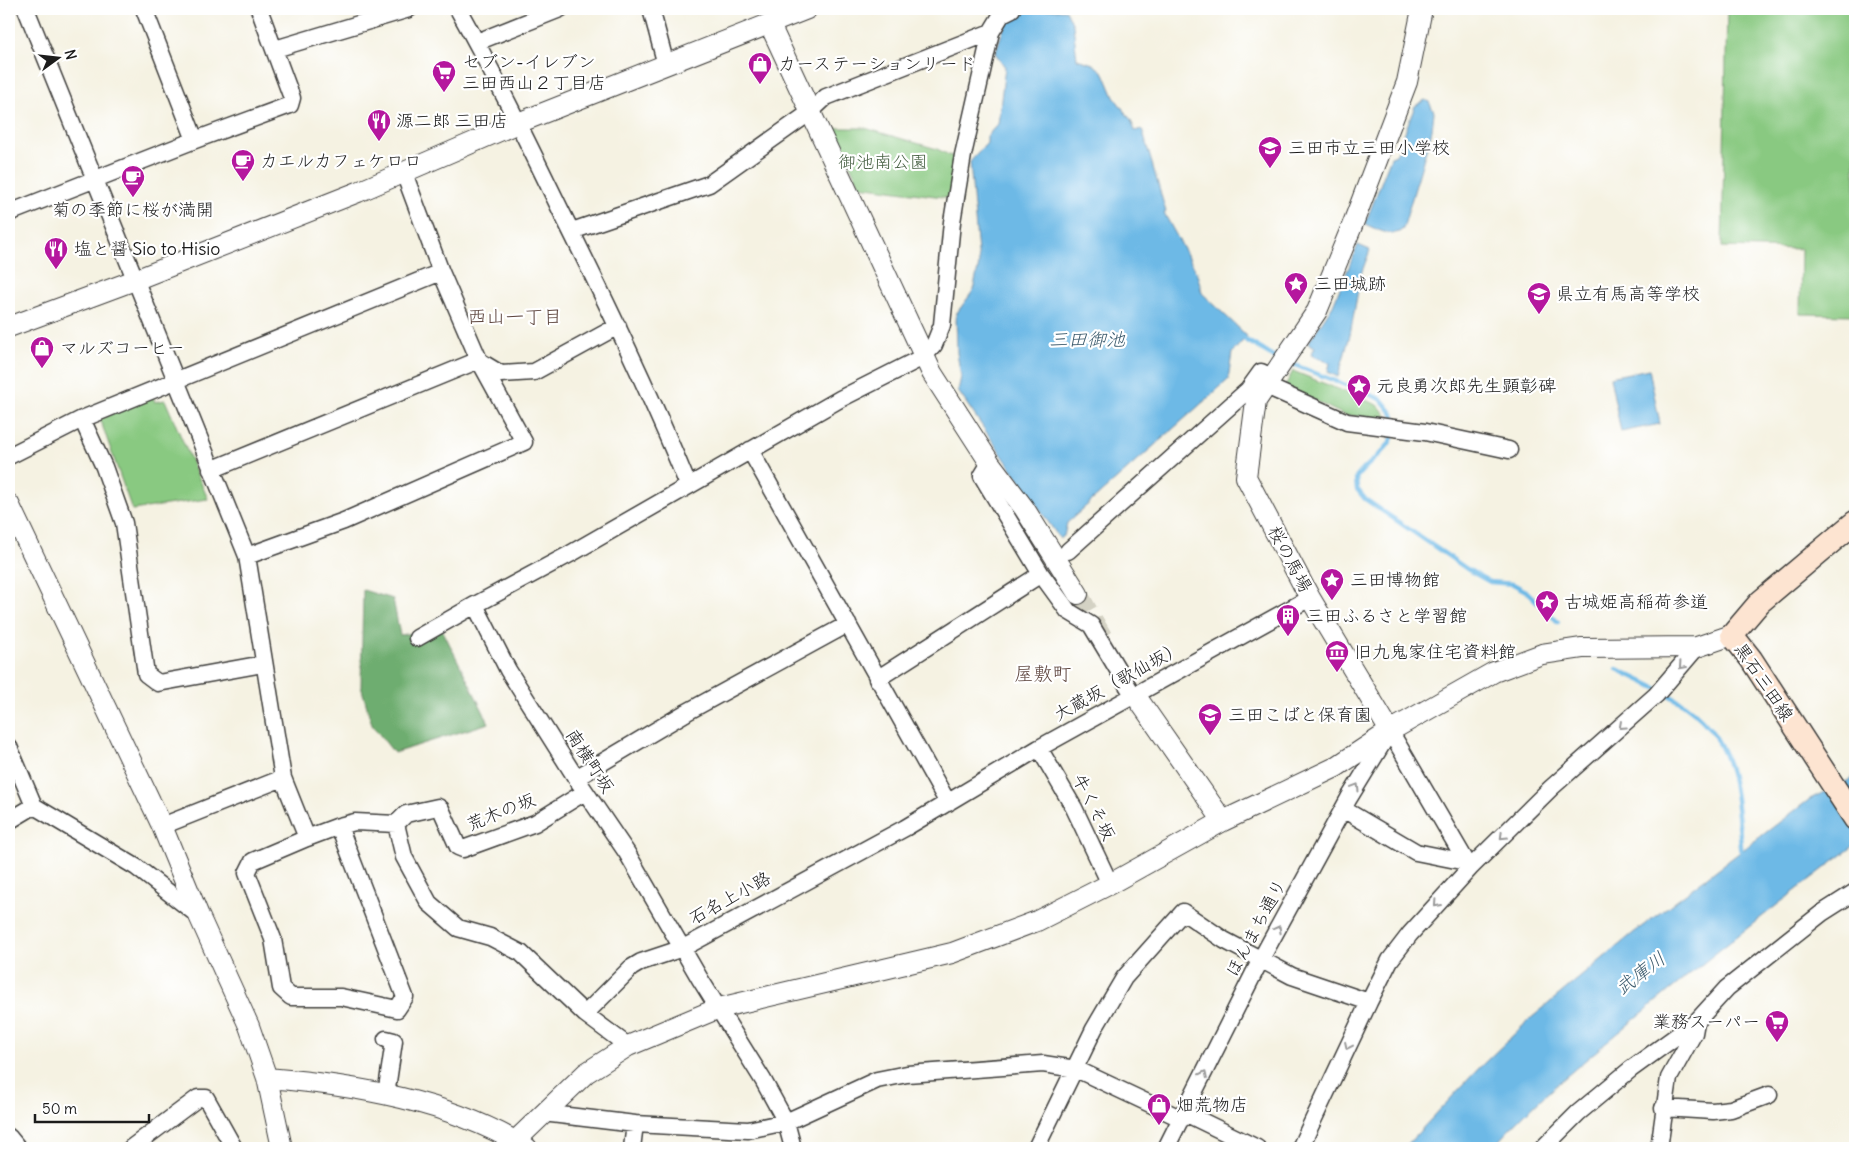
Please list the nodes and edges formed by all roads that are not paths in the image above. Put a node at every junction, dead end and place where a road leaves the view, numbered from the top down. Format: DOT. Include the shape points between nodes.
graph roads {
  1 [pos="26,9"];
  2 [pos="144,9"];
  3 [pos="259,9"];
  4 [pos="409,9"];
  5 [pos="458,9"];
  6 [pos="560,9"];
  7 [pos="651,9"];
  8 [pos="807,9"];
  9 [pos="1012,9"];
  10 [pos="1422,9"];
  11 [pos="770,25"];
  12 [pos="991,32"];
  13 [pos="477,42"];
  14 [pos="275,48"];
  15 [pos="666,65"];
  16 [pos="809,113"];
  17 [pos="518,123"];
  18 [pos="195,140"];
  19 [pos="404,173"];
  20 [pos="94,180"];
  21 [pos="9,213"];
  22 [pos="572,232"];
  23 [pos="442,272"];
  24 [pos="135,280"];
  25 [pos="618,326"];
  26 [pos="9,327"];
  27 [pos="923,356"];
  28 [pos="479,360"];
  29 [pos="1276,371"];
  30 [pos="175,380"];
  31 [pos="82,418"];
  32 [pos="750,450"];
  33 [pos="1509,450"];
  34 [pos="9,456"];
  35 [pos="990,463"];
  36 [pos="211,470"];
  37 [pos="688,485"];
  38 [pos="9,504"];
  39 [pos="1855,522"];
  40 [pos="1068,551"];
  41 [pos="247,556"];
  42 [pos="1041,574"];
  43 [pos="1078,594"];
  44 [pos="1310,598"];
  45 [pos="475,605"];
  46 [pos="848,624"];
  47 [pos="1732,635"];
  48 [pos="417,638"];
  49 [pos="1697,647"];
  50 [pos="263,664"];
  51 [pos="877,678"];
  52 [pos="1137,699"];
  53 [pos="1390,731"];
  54 [pos="9,747"];
  55 [pos="1039,748"];
  56 [pos="283,778"];
  57 [pos="576,778"];
  58 [pos="585,792"];
  59 [pos="948,803"];
  60 [pos="34,806"];
  61 [pos="1343,809"];
  62 [pos="1855,819"];
  63 [pos="9,821"];
  64 [pos="1223,821"];
  65 [pos="396,824"];
  66 [pos="162,826"];
  67 [pos="339,826"];
  68 [pos="308,838"];
  69 [pos="1468,865"];
  70 [pos="1110,884"];
  71 [pos="1855,892"];
  72 [pos="199,916"];
  73 [pos="683,948"];
  74 [pos="1261,959"];
  75 [pos="1369,1002"];
  76 [pos="719,1008"];
  77 [pos="584,1014"];
  78 [pos="1696,1022"];
  79 [pos="386,1039"];
  80 [pos="628,1046"];
  81 [pos="1076,1069"];
  82 [pos="267,1078"];
  83 [pos="1769,1095"];
  84 [pos="386,1096"];
  85 [pos="1663,1108"];
  86 [pos="543,1113"];
  87 [pos="1183,1116"];
  88 [pos="786,1122"];
  89 [pos="635,1124"];
  90 [pos="9,1137"];
  91 [pos="516,1146"];
  92 [pos="18,1148"];
  93 [pos="131,1148"];
  94 [pos="234,1148"];
  95 [pos="282,1148"];
  96 [pos="632,1148"];
  97 [pos="793,1148"];
  98 [pos="1036,1148"];
  99 [pos="1166,1148"];
  100 [pos="1257,1148"];
  101 [pos="1300,1148"];
  102 [pos="1543,1148"];
  103 [pos="1659,1148"];
  1 -- 20 [label="street"];
  2 -- 18 [label="street"];
  3 -- 14 [label="street"];
  4 -- 14 [label="street"];
  5 -- 13 [label="street"];
  6 -- 13 [label="street"];
  7 -- 15 [label="street"];
  8 -- 11 [label="street"];
  9 -- 12 [label="street" via="1002,14"];
  10 -- 29 [label="street, 桜の馬場" via="1407,82 1352,226 1316,311"];
  11 -- 15 [label="street"];
  11 -- 16 [label="street"];
  12 -- 16 [label="street" via="826,97"];
  12 -- 27 [label="street" via="963,156 952,222 942,325 934,345"];
  13 -- 17 [label="street"];
  14 -- 18 [label="street" via="292,98 290,105"];
  15 -- 17 [label="street"];
  16 -- 22 [label="street" via="709,184"];
  16 -- 27 [label="street"];
  17 -- 19 [label="street"];
  17 -- 22 [label="street"];
  18 -- 20 [label="street"];
  19 -- 23 [label="street"];
  19 -- 24 [label="street"];
  20 -- 21 [label="street"];
  20 -- 24 [label="street"];
  22 -- 25 [label="street"];
  23 -- 28 [label="street"];
  23 -- 30 [label="street"];
  24 -- 26 [label="street"];
  24 -- 30 [label="street"];
  25 -- 28 [label="street" via="534,372 502,374"];
  25 -- 37 [label="street"];
  27 -- 32 [label="street"];
  27 -- 35 [label="street"];
  28 -- 36 [label="street"];
  28 -- 41 [label="street" via="524,442 344,521"];
  29 -- 33 [label="street" via="1347,422 1425,432"];
  29 -- 40 [label="street" via="1261,372 1248,390"];
  29 -- 44 [label="street, 桜の馬場" via="1256,401 1246,477"];
  30 -- 31 [label="street"];
  30 -- 36 [label="street"];
  31 -- 34 [label="street"];
  31 -- 50 [label="street" via="124,523 146,674 158,684"];
  32 -- 37 [label="street"];
  32 -- 46 [label="street"];
  35 -- 42 [label="street" via="982,476"];
  35 -- 43 [label="street" via="1024,508"];
  36 -- 41 [label="street"];
  37 -- 45 [label="street"];
  38 -- 66 [label="street"];
  39 -- 47 [label="main road, 黒石三田線" via="1760,602"];
  41 -- 50 [label="street"];
  42 -- 51 [label="street"];
  42 -- 52 [label="street" via="1068,611 1091,625"];
  44 -- 52 [label="street, 大蔵坂（歌仙坂）"];
  44 -- 53 [label="street, 桜の馬場"];
  45 -- 48 [label="street"];
  45 -- 57 [label="street, 南横町坂" via="508,670"];
  46 -- 51 [label="street"];
  46 -- 57 [label="street" via="687,712"];
  47 -- 49 [label="street"];
  47 -- 62 [label="main road, 黒石三田線"];
  49 -- 53 [label="street" via="1582,648 1542,654 1494,672"];
  49 -- 69 [label="street, one-way" via="1662,688"];
  50 -- 56 [label="street"];
  51 -- 59 [label="street"];
  52 -- 55 [label="street, 大蔵坂（歌仙坂）"];
  52 -- 64 [label="street"];
  61 -- 53 [label="street, ほんまち通り, one-way"];
  53 -- 64 [label="street" via="1336,767"];
  53 -- 69 [label="street"];
  54 -- 60 [label="street"];
  55 -- 59 [label="street, 大蔵坂（歌仙坂）"];
  55 -- 70 [label="street, 牛くそ坂" via="1074,808"];
  56 -- 66 [label="street"];
  56 -- 68 [label="street"];
  57 -- 58 [label="street, 南横町坂"];
  58 -- 65 [label="street, 荒木の坂" via="535,823 463,849 458,847 438,807 406,814"];
  58 -- 73 [label="street, 南横町坂" via="627,853"];
  59 -- 73 [label="street, 石名上小路"];
  60 -- 63 [label="street"];
  60 -- 72 [label="street" via="136,867"];
  61 -- 69 [label="street" via="1416,852"];
  74 -- 61 [label="street, ほんまち通り, one-way"];
  64 -- 70 [label="street"];
  65 -- 67 [label="street" via="355,822"];
  65 -- 77 [label="street" via="404,857 429,903 458,928 490,937 521,953"];
  66 -- 72 [label="street"];
  67 -- 68 [label="street"];
  67 -- 68 [label="street" via="405,997 397,1009 340,997 291,997 281,988 273,939 247,873 253,861"];
  69 -- 75 [label="street, one-way" via="1390,960"];
  70 -- 76 [label="street" via="1037,921 952,953"];
  71 -- 78 [label="street" via="1822,913 1727,988"];
  72 -- 82 [label="street" via="249,1026"];
  73 -- 76 [label="street, 南横町坂"];
  73 -- 77 [label="street, 石名上小路" via="631,968"];
  74 -- 75 [label="street" via="1292,976"];
  74 -- 81 [label="street" via="1224,940 1182,912 1124,978 1094,1028"];
  87 -- 74 [label="street, ほんまち通り, one-way"];
  75 -- 101 [label="street, one-way"];
  76 -- 80 [label="street"];
  76 -- 88 [label="street, 南横町坂"];
  77 -- 80 [label="street"];
  78 -- 85 [label="street" via="1694,1033 1669,1078"];
  78 -- 102 [label="street" via="1632,1068 1578,1113"];
  79 -- 84 [label="street" via="394,1041"];
  80 -- 86 [label="street" via="586,1073"];
  81 -- 87 [label="street"];
  81 -- 88 [label="street" via="1043,1064 908,1074 877,1080"];
  81 -- 98 [label="street"];
  82 -- 84 [label="street" via="315,1082"];
  82 -- 95 [label="street"];
  83 -- 85 [label="street" via="1722,1110"];
  84 -- 91 [label="street" via="475,1120"];
  85 -- 103 [label="street"];
  86 -- 89 [label="street"];
  86 -- 91 [label="street"];
  87 -- 99 [label="street, ほんまち通り"];
  87 -- 100 [label="street"];
  88 -- 89 [label="street" via="748,1130"];
  88 -- 97 [label="street, 南横町坂"];
  89 -- 96 [label="street"];
  90 -- 92 [label="street"];
  93 -- 94 [label="street" via="198,1098 206,1098"];
}
